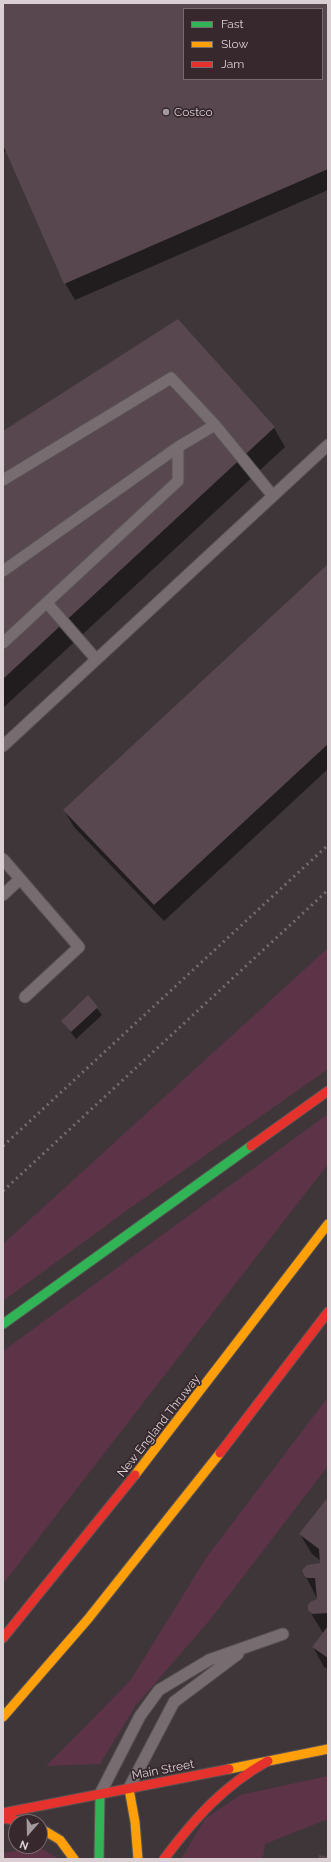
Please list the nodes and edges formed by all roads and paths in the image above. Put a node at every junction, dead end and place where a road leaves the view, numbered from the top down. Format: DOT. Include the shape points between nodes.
graph roads {
  1 [pos="215,424"];
  2 [pos="328,445"];
  3 [pos="178,447"];
  4 [pos="3,480"];
  5 [pos="273,496"];
  6 [pos="3,571"];
  7 [pos="47,603"];
  8 [pos="3,643"];
  9 [pos="96,660"];
  10 [pos="3,746"];
  11 [pos="3,859"];
  12 [pos="20,879"];
  13 [pos="3,895"];
  14 [pos="25,997"];
  15 [pos="328,1091"];
  16 [pos="328,1224"];
  17 [pos="328,1312"];
  18 [pos="3,1324"];
  19 [pos="283,1634"];
  20 [pos="3,1638"];
  21 [pos="246,1648"];
  22 [pos="3,1718"];
  23 [pos="328,1749"];
  24 [pos="268,1761"];
  25 [pos="129,1789"];
  26 [pos="100,1794"];
  27 [pos="3,1813"];
  28 [pos="48,1832"];
  29 [pos="74,1859"];
  30 [pos="99,1859"];
  31 [pos="138,1859"];
  32 [pos="164,1859"];
  1 -- 3 [label="lane"];
  1 -- 4 [label="lane" via="171,378"];
  1 -- 5 [label="lane"];
  2 -- 5 [label="lane"];
  3 -- 6 [label="lane"];
  3 -- 7 [label="lane" via="178,481"];
  5 -- 9 [label="lane"];
  7 -- 8 [label="lane"];
  7 -- 9 [label="lane"];
  9 -- 10 [label="lane"];
  11 -- 12 [label="lane"];
  12 -- 13 [label="lane"];
  12 -- 14 [label="lane" via="79,947"];
  15 -- 18 [label="main road"];
  16 -- 20 [label="main road, New England Thruway" via="134,1477"];
  17 -- 22 [label="main road" via="186,1499 67,1645"];
  19 -- 21 [label="lane"];
  21 -- 25 [label="lane" via="174,1702"];
  21 -- 26 [label="lane" via="208,1660 159,1690 140,1716"];
  23 -- 24 [label="main road, Main Street"];
  24 -- 25 [label="main road, Main Street"];
  24 -- 32 [label="main road" via="221,1792 203,1809"];
  25 -- 26 [label="main road, Main Street"];
  25 -- 31 [label="main road"];
  26 -- 27 [label="main road, Main Street"];
  26 -- 30 [label="main road"];
  28 -- 29 [label="main road" via="65,1845"];
}
